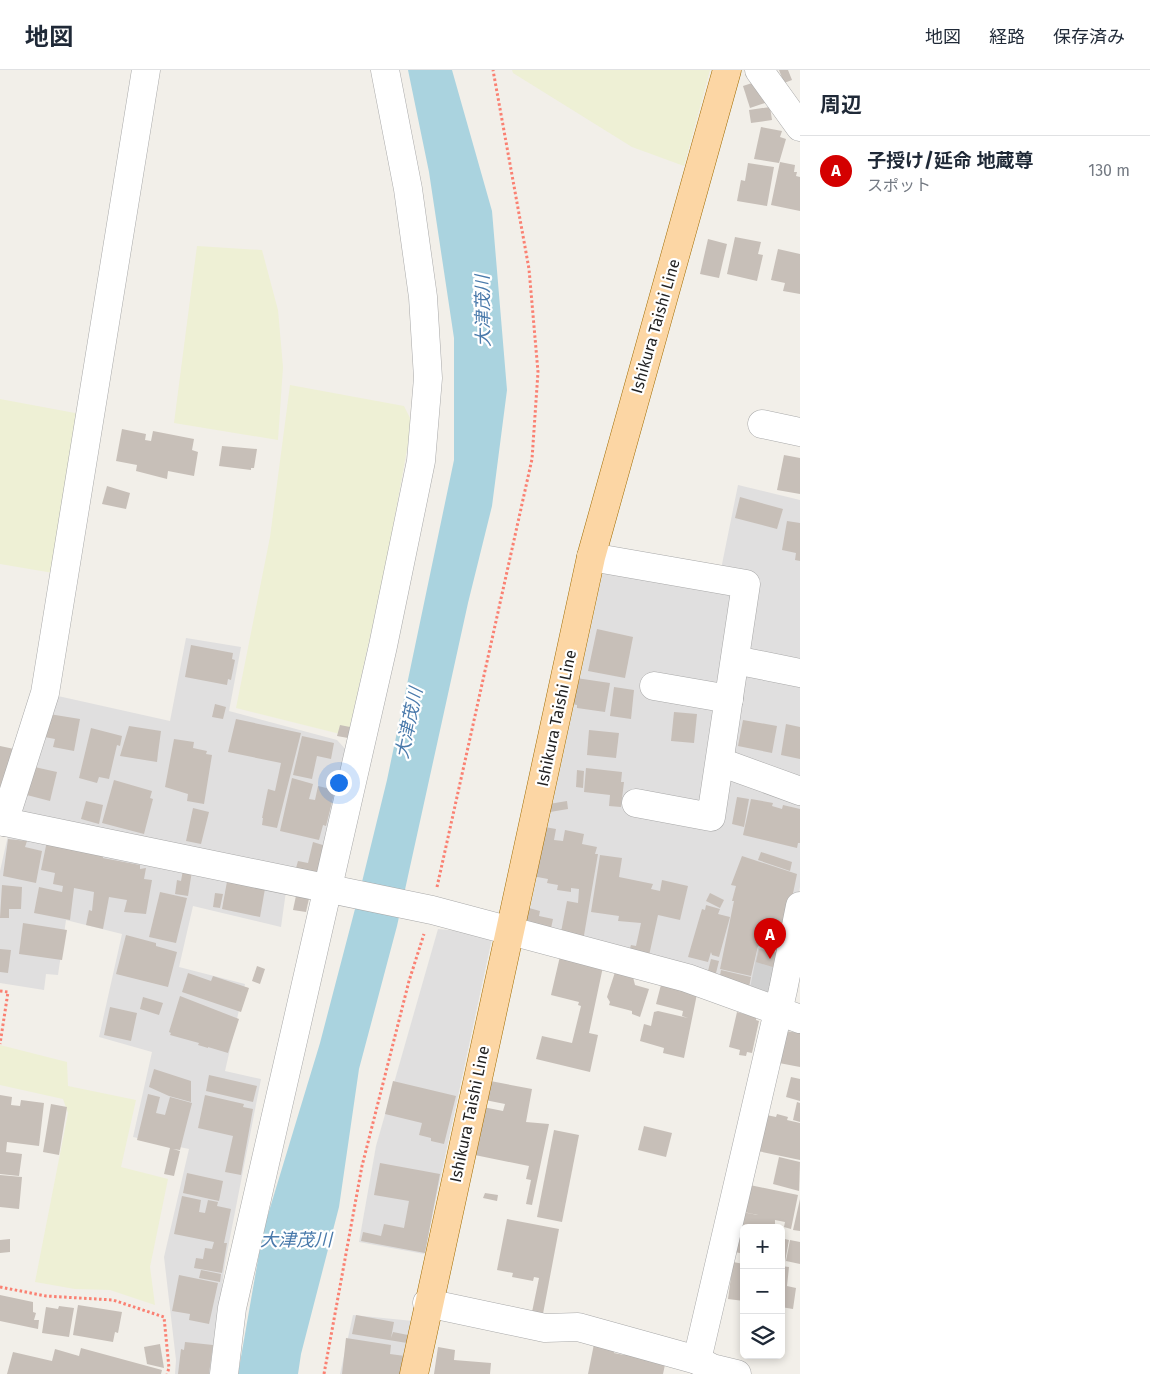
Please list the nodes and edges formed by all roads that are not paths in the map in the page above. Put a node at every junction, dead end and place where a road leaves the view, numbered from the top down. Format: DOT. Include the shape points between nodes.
graph roads {
  1 [pos="146,70"];
  2 [pos="385,70"];
  3 [pos="727,70"];
  4 [pos="759,70"];
  5 [pos="800,127"];
  6 [pos="762,424"];
  7 [pos="800,432"];
  8 [pos="591,558"];
  9 [pos="735,660"];
  10 [pos="800,673"];
  11 [pos="654,686"];
  12 [pos="729,699"];
  13 [pos="720,762"];
  14 [pos="800,791"];
  15 [pos="636,803"];
  16 [pos="2,821"];
  17 [pos="331,887"];
  18 [pos="800,906"];
  19 [pos="509,931"];
  20 [pos="789,1015"];
  21 [pos="427,1303"];
  22 [pos="714,1369"];
  23 [pos="224,1374"];
  24 [pos="414,1374"];
  1 -- 16 [label="street" via="45,693"];
  2 -- 17 [label="street" via="408,189 423,298 427,388 421,461"];
  3 -- 8 [label="main road, Ishikura Taishi Line"];
  4 -- 5 [label="street"];
  6 -- 7 [label="street"];
  8 -- 9 [label="street" via="746,584"];
  8 -- 19 [label="main road, Ishikura Taishi Line"];
  9 -- 10 [label="street"];
  9 -- 12 [label="street"];
  11 -- 12 [label="street"];
  12 -- 13 [label="street"];
  13 -- 14 [label="street"];
  13 -- 15 [label="street" via="711,817"];
  16 -- 17 [label="street"];
  17 -- 19 [label="street"];
  17 -- 23 [label="street" via="232,1308"];
  18 -- 20 [label="street"];
  19 -- 20 [label="street" via="687,978"];
  19 -- 21 [label="main road, Ishikura Taishi Line"];
  20 -- 22 [label="street"];
  21 -- 22 [label="street" via="545,1328 578,1327"];
  21 -- 24 [label="main road, Ishikura Taishi Line"];
}
